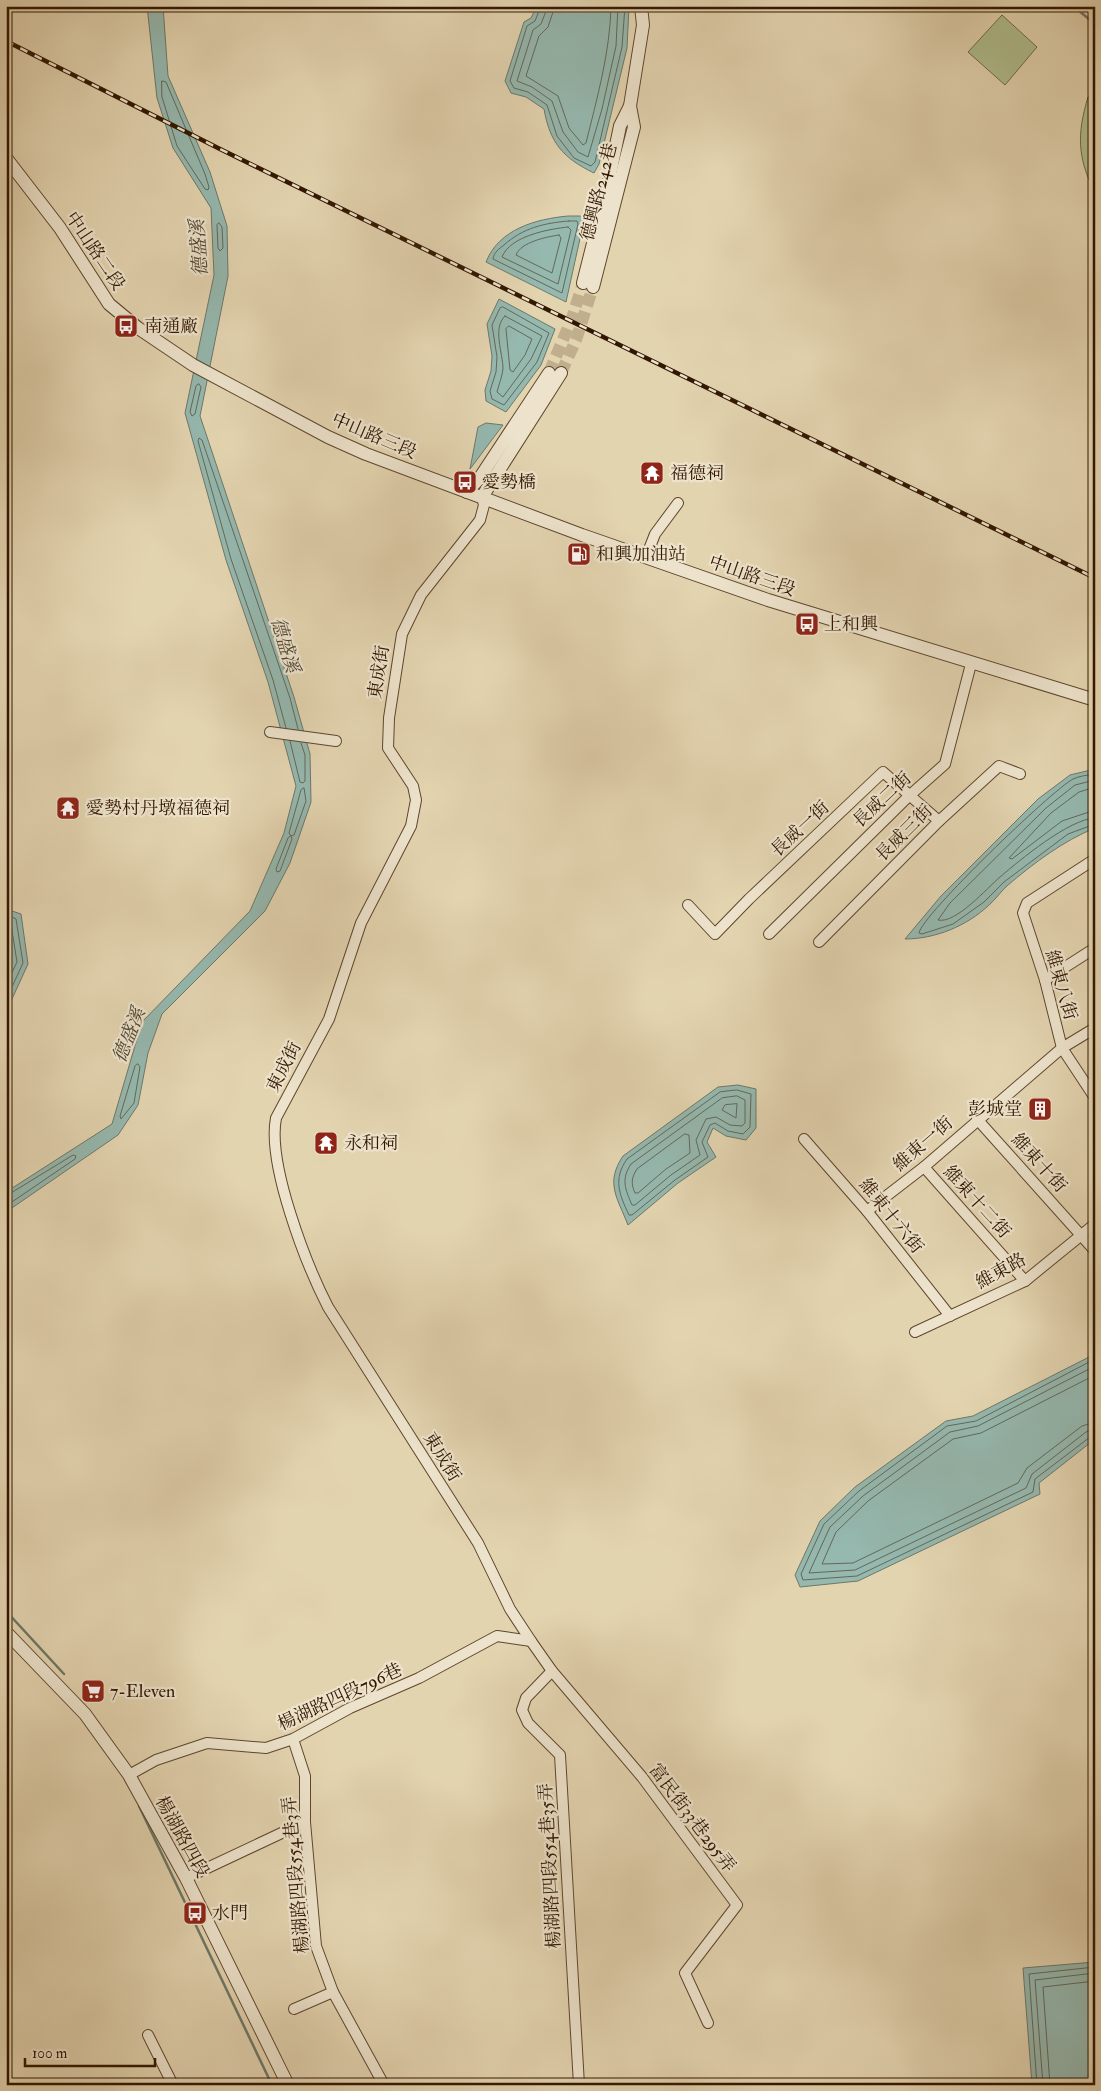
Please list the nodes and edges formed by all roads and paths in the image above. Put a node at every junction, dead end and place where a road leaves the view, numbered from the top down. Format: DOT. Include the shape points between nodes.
graph roads {
  1 [pos="641,6"];
  2 [pos="6,158"];
  3 [pos="588,285"];
  4 [pos="215,378"];
  5 [pos="467,492"];
  6 [pos="482,497"];
  7 [pos="678,503"];
  8 [pos="646,557"];
  9 [pos="971,664"];
  10 [pos="1095,700"];
  11 [pos="274,732"];
  12 [pos="336,741"];
  13 [pos="1020,774"];
  14 [pos="909,796"];
  15 [pos="939,821"];
  16 [pos="1095,859"];
  17 [pos="688,905"];
  18 [pos="769,934"];
  19 [pos="819,942"];
  20 [pos="1095,948"];
  21 [pos="1045,980"];
  22 [pos="1095,1028"];
  23 [pos="1062,1048"];
  24 [pos="1095,1098"];
  25 [pos="977,1119"];
  26 [pos="804,1139"];
  27 [pos="924,1167"];
  28 [pos="867,1211"];
  29 [pos="1095,1224"];
  30 [pos="1081,1235"];
  31 [pos="1095,1251"];
  32 [pos="1025,1281"];
  33 [pos="950,1316"];
  34 [pos="914,1332"];
  35 [pos="6,1632"];
  36 [pos="531,1641"];
  37 [pos="552,1671"];
  38 [pos="293,1739"];
  39 [pos="129,1775"];
  40 [pos="305,1822"];
  41 [pos="186,1878"];
  42 [pos="333,1992"];
  43 [pos="294,2009"];
  44 [pos="708,2023"];
  45 [pos="148,2035"];
  46 [pos="173,2085"];
  47 [pos="288,2085"];
  48 [pos="384,2085"];
  49 [pos="579,2085"];
  1 -- 3 [label="street, 德興路242巷" via="643,25 630,106 634,127"];
  2 -- 4 [label="street, 中山路二段" via="60,228 109,304 138,328"];
  4 -- 5 [label="street, 中山路三段" via="366,454"];
  5 -- 6 [label="street, 中山路三段"];
  5 -- 6 [label="street" via="555,373"];
  6 -- 8 [label="street, 中山路三段"];
  6 -- 36 [label="street, 東成街" via="484,506 480,520 420,595 402,634 389,718 388,748 413,786 416,800 411,826 361,923 328,1019 276,1118 273,1133 279,1174 312,1277 478,1542 510,1609"];
  7 -- 8 [label="street" via="655,534"];
  8 -- 9 [label="street, 中山路三段" via="768,600"];
  9 -- 10 [label="street, 中山路三段"];
  9 -- 14 [label="street, 長威二街" via="945,764"];
  11 -- 12 [label="street"];
  13 -- 15 [label="street, 長威三街" via="999,766"];
  14 -- 15 [label="street, 長威一街"];
  14 -- 17 [label="street, 長威一街" via="883,772 748,898 715,934"];
  14 -- 18 [label="street, 長威二街"];
  15 -- 19 [label="street, 長威三街"];
  16 -- 21 [label="street, 維東八街" via="1027,903 1023,913"];
  20 -- 21 [label="street"];
  21 -- 23 [label="street, 維東八街"];
  22 -- 23 [label="street, 維東一街"];
  23 -- 24 [label="street, 維東八街"];
  23 -- 25 [label="street, 維東一街"];
  25 -- 27 [label="street, 維東一街"];
  25 -- 30 [label="street, 維東十街"];
  26 -- 28 [label="street, 維東十六街"];
  27 -- 28 [label="street, 維東一街"];
  27 -- 32 [label="street, 維東十二街"];
  28 -- 33 [label="street, 維東十六街"];
  29 -- 30 [label="street, 維東路"];
  30 -- 31 [label="street, 維東十街"];
  30 -- 32 [label="street, 維東路"];
  32 -- 33 [label="street, 維東路"];
  33 -- 34 [label="street, 維東路"];
  35 -- 39 [label="street, 楊湖路四段" via="85,1714"];
  36 -- 37 [label="street, 富民街33巷295弄"];
  36 -- 38 [label="street, 楊湖路四段796巷" via="497,1636"];
  37 -- 44 [label="street, 富民街33巷295弄" via="642,1777 737,1905 685,1973"];
  37 -- 49 [label="street, 楊湖路四段554巷35弄" via="526,1698 522,1710 528,1723 560,1755"];
  38 -- 39 [label="street, 楊湖路四段796巷" via="266,1748 207,1744 156,1760"];
  38 -- 40 [label="street, 楊湖路四段554巷3弄" via="305,1776"];
  39 -- 41 [label="street, 楊湖路四段"];
  40 -- 41 [label="street"];
  40 -- 42 [label="street, 楊湖路四段554巷3弄" via="316,1946"];
  41 -- 47 [label="street, 楊湖路四段"];
  42 -- 43 [label="street"];
  42 -- 48 [label="street, 楊湖路四段554巷3弄"];
  45 -- 46 [label="street"];
}
